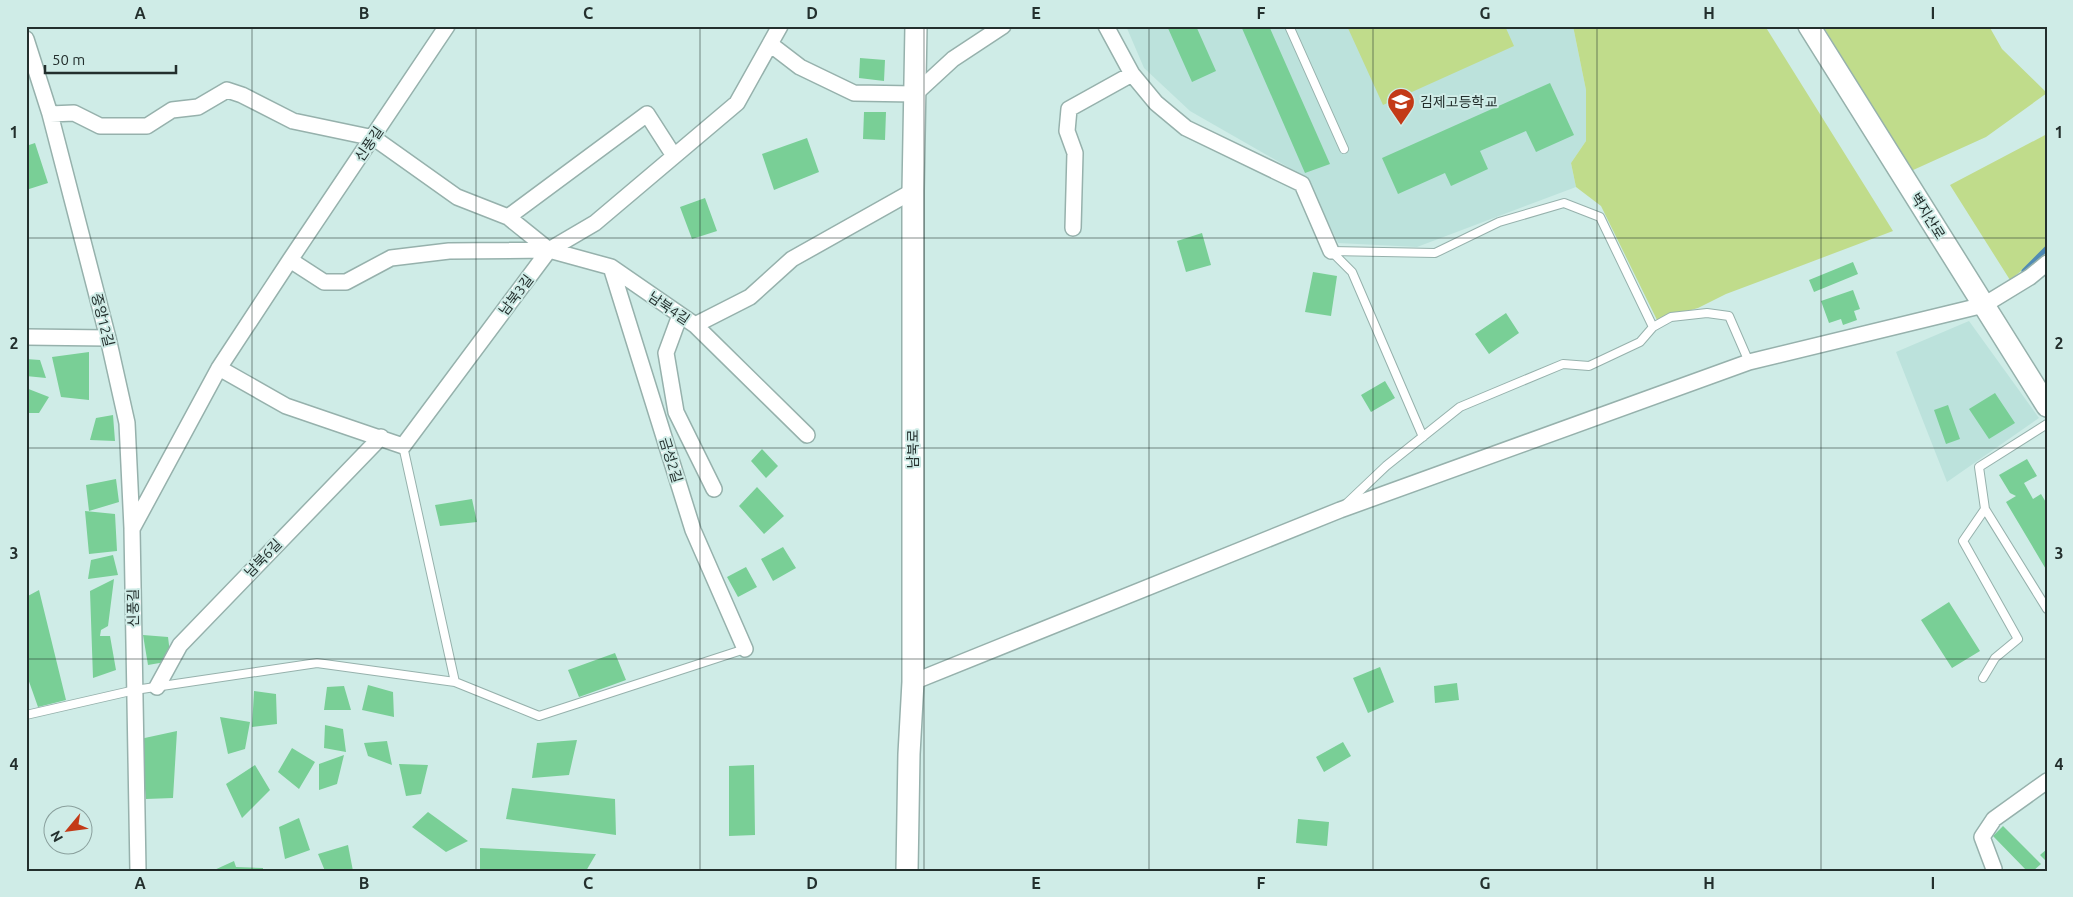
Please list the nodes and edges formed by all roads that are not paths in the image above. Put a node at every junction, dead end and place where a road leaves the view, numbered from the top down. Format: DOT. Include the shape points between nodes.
graph roads {
  1 [pos="447,26"];
  2 [pos="916,26"];
  3 [pos="1004,26"];
  4 [pos="1106,26"];
  5 [pos="1289,26"];
  6 [pos="1809,26"];
  7 [pos="778,27"];
  8 [pos="26,39"];
  9 [pos="770,44"];
  10 [pos="1132,74"];
  11 [pos="916,94"];
  12 [pos="50,114"];
  13 [pos="374,138"];
  14 [pos="1344,149"];
  15 [pos="674,156"];
  16 [pos="912,191"];
  17 [pos="508,217"];
  18 [pos="1073,228"];
  19 [pos="549,250"];
  20 [pos="1331,251"];
  21 [pos="290,260"];
  22 [pos="2047,263"];
  23 [pos="611,267"];
  24 [pos="1984,305"];
  25 [pos="680,315"];
  26 [pos="695,325"];
  27 [pos="1653,327"];
  28 [pos="26,337"];
  29 [pos="108,338"];
  30 [pos="1749,362"];
  31 [pos="220,368"];
  32 [pos="2047,406"];
  33 [pos="2047,424"];
  34 [pos="807,435"];
  35 [pos="380,437"];
  36 [pos="1423,437"];
  37 [pos="403,446"];
  38 [pos="714,489"];
  39 [pos="1986,509"];
  40 [pos="1340,510"];
  41 [pos="132,529"];
  42 [pos="2047,609"];
  43 [pos="745,649"];
  44 [pos="1983,678"];
  45 [pos="456,682"];
  46 [pos="913,682"];
  47 [pos="157,687"];
  48 [pos="135,690"];
  49 [pos="26,716"];
  50 [pos="2047,780"];
  51 [pos="138,871"];
  52 [pos="908,871"];
  53 [pos="1993,871"];
  1 -- 13 [label="street, 신풍길"];
  2 -- 11 [label="main road, 남북로"];
  3 -- 11 [label="street" via="953,59"];
  4 -- 10 [label="street"];
  5 -- 14 [label="lane"];
  6 -- 24 [label="main road, 벽지산로"];
  7 -- 9 [label="street, 남북3길"];
  8 -- 12 [label="street, 중앙12길"];
  9 -- 11 [label="street" via="800,67 854,92"];
  9 -- 15 [label="street, 남북3길" via="737,103"];
  10 -- 18 [label="street" via="1069,109 1067,131 1075,153"];
  10 -- 20 [label="street" via="1156,103 1186,128 1302,184"];
  11 -- 16 [label="main road, 남북로"];
  12 -- 13 [label="street" via="74,113 100,126 147,126 172,110 198,108 227,90 293,121"];
  12 -- 29 [label="street, 중앙12길"];
  13 -- 17 [label="street, 남북4길" via="457,196"];
  13 -- 21 [label="street, 신풍길"];
  15 -- 17 [label="street" via="647,114"];
  15 -- 19 [label="street, 남북3길" via="595,223"];
  16 -- 26 [label="street" via="792,259 750,297"];
  16 -- 46 [label="main road, 남북로"];
  17 -- 19 [label="street, 남북4길"];
  19 -- 21 [label="street" via="449,251 391,258 346,282 324,282"];
  19 -- 23 [label="street, 남북4길"];
  19 -- 37 [label="street, 남북3길"];
  20 -- 27 [label="lane" via="1435,253 1500,222 1564,204 1600,217"];
  20 -- 36 [label="lane" via="1352,272"];
  21 -- 31 [label="street, 신풍길"];
  22 -- 24 [label="street"];
  23 -- 25 [label="street, 남북4길"];
  23 -- 43 [label="street, 금성2길" via="693,530"];
  24 -- 30 [label="street"];
  24 -- 32 [label="main road, 벽지산로"];
  25 -- 26 [label="street, 남북4길"];
  25 -- 38 [label="street" via="666,353 676,412"];
  26 -- 34 [label="street, 남북4길"];
  27 -- 30 [label="lane" via="1671,317 1707,313 1729,316"];
  27 -- 36 [label="lane" via="1640,342 1589,366 1563,364 1460,407"];
  28 -- 29 [label="street"];
  29 -- 41 [label="street, 중앙12길" via="127,423"];
  30 -- 40 [label="street"];
  31 -- 35 [label="street" via="286,406"];
  31 -- 41 [label="street, 신풍길"];
  33 -- 39 [label="lane" via="1979,466"];
  35 -- 37 [label="street"];
  35 -- 47 [label="street, 남북6길" via="180,644"];
  36 -- 40 [label="lane" via="1386,466"];
  37 -- 45 [label="lane"];
  39 -- 42 [label="lane"];
  39 -- 44 [label="lane" via="1963,540 2018,639 1995,658"];
  40 -- 46 [label="street"];
  41 -- 48 [label="street, 신풍길"];
  43 -- 45 [label="lane" via="539,716"];
  45 -- 47 [label="lane" via="317,663"];
  46 -- 52 [label="main road, 남북로"];
  47 -- 48 [label="lane"];
  48 -- 49 [label="lane"];
  48 -- 51 [label="street, 신풍길"];
  50 -- 53 [label="street" via="1994,819 1982,837"];
}
